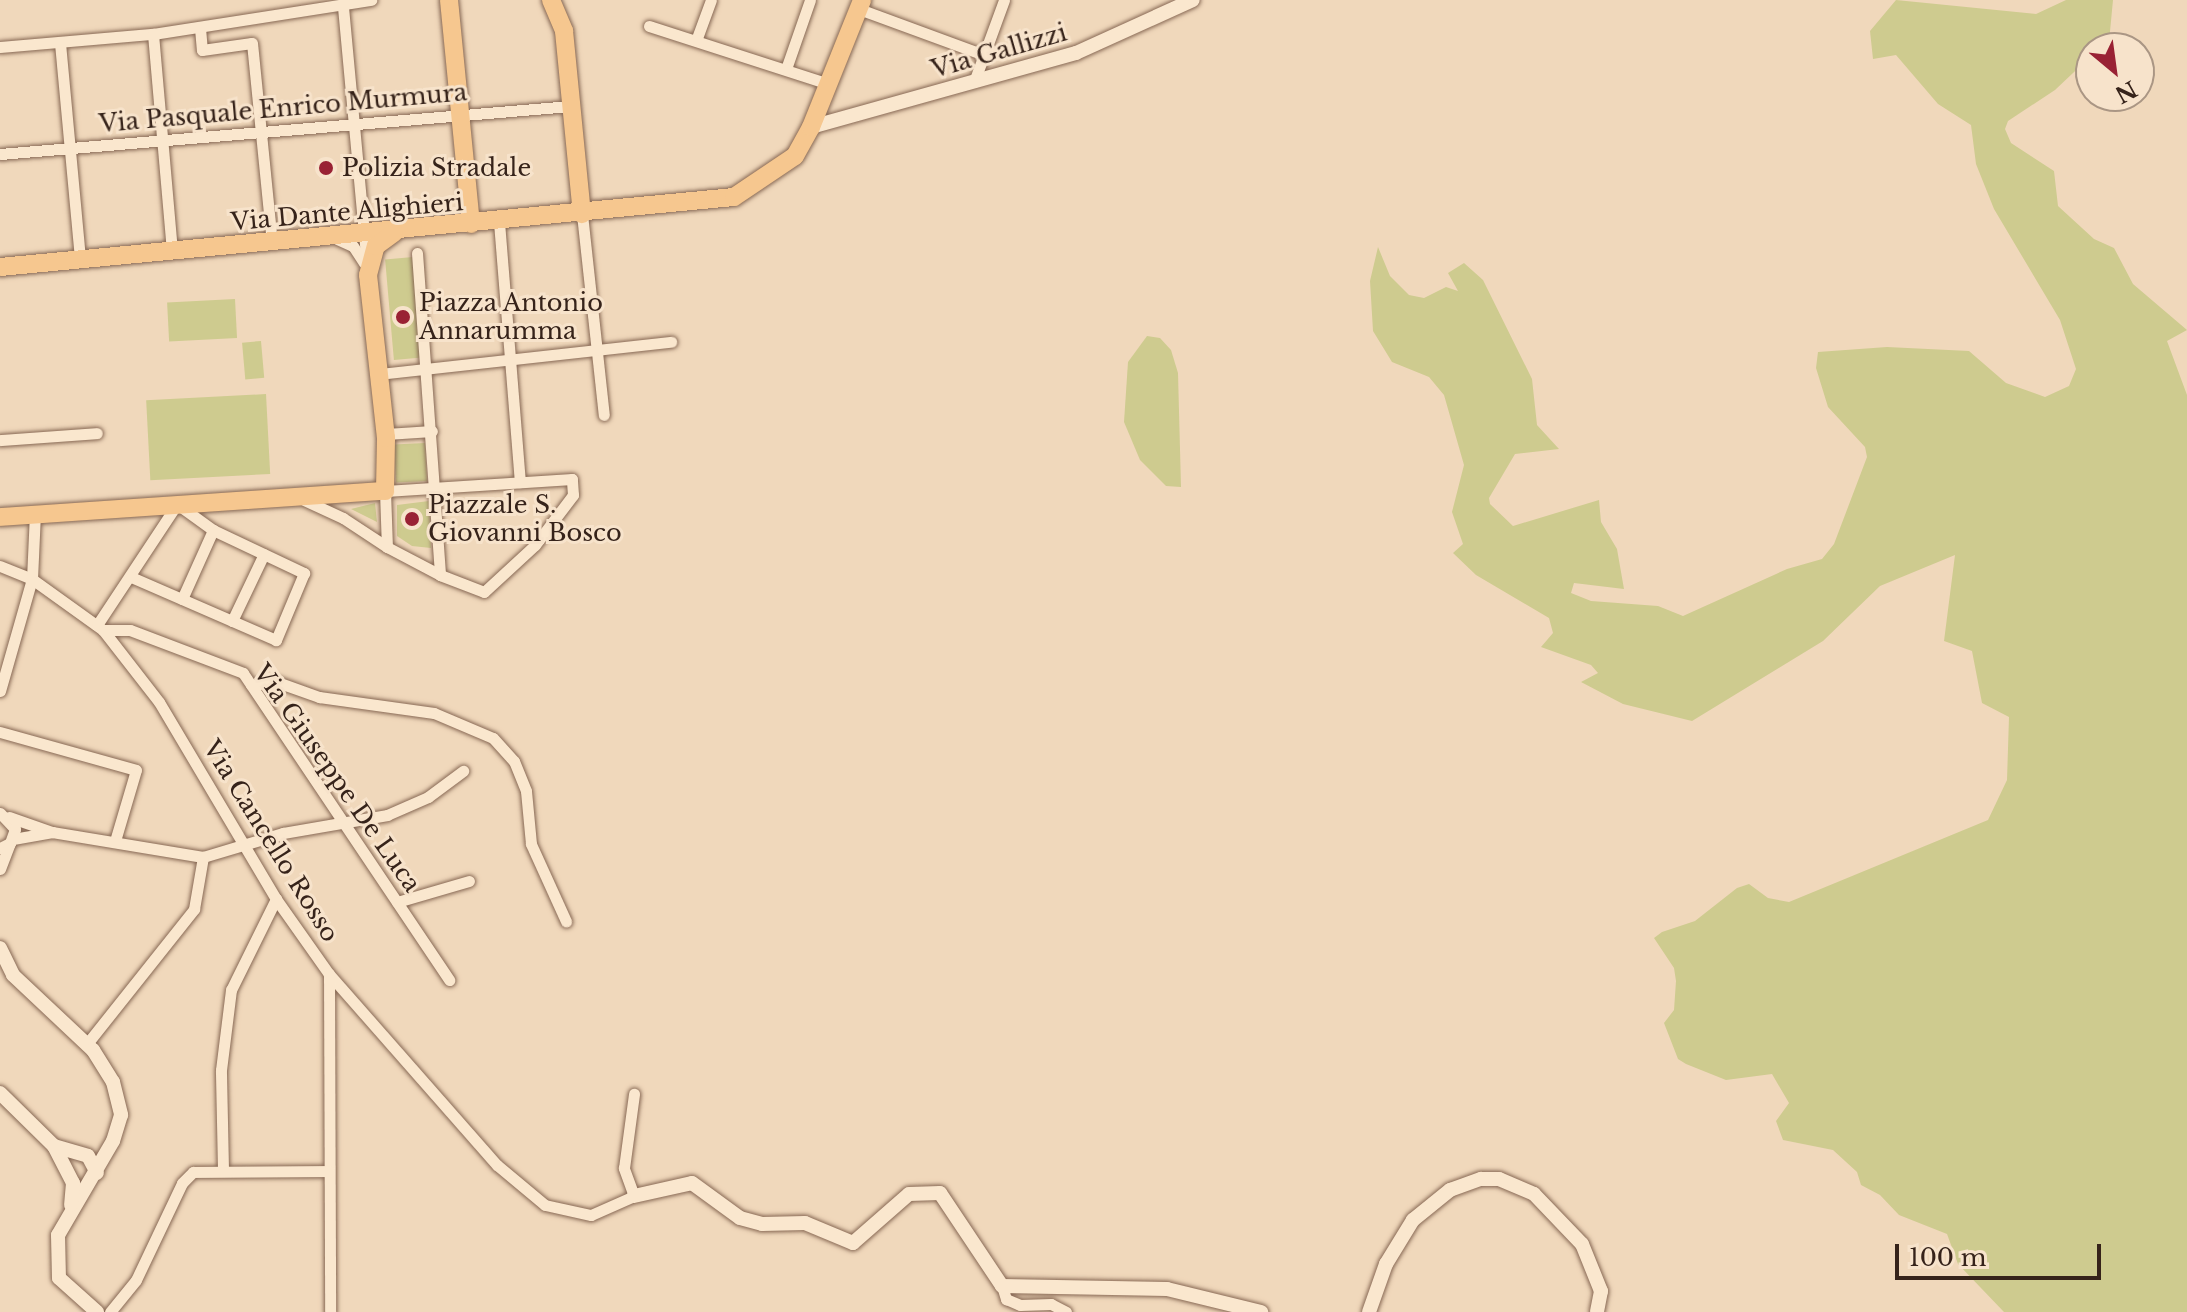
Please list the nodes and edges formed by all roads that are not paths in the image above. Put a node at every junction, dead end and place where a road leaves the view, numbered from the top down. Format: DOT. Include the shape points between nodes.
graph roads {
  1 [pos="371,0"];
  2 [pos="449,0"];
  3 [pos="551,0"];
  4 [pos="711,0"];
  5 [pos="810,0"];
  6 [pos="1004,0"];
  7 [pos="1193,0"];
  8 [pos="861,5"];
  9 [pos="343,7"];
  10 [pos="649,26"];
  11 [pos="200,28"];
  12 [pos="153,34"];
  13 [pos="697,38"];
  14 [pos="60,43"];
  15 [pos="0,47"];
  16 [pos="984,55"];
  17 [pos="786,69"];
  18 [pos="974,82"];
  19 [pos="829,84"];
  20 [pos="570,106"];
  21 [pos="460,115"];
  22 [pos="354,124"];
  23 [pos="811,127"];
  24 [pos="261,132"];
  25 [pos="162,140"];
  26 [pos="70,148"];
  27 [pos="0,154"];
  28 [pos="582,214"];
  29 [pos="499,222"];
  30 [pos="471,224"];
  31 [pos="403,230"];
  32 [pos="364,234"];
  33 [pos="329,237"];
  34 [pos="272,242"];
  35 [pos="172,252"];
  36 [pos="417,253"];
  37 [pos="80,260"];
  38 [pos="0,267"];
  39 [pos="368,275"];
  40 [pos="671,342"];
  41 [pos="597,350"];
  42 [pos="510,359"];
  43 [pos="427,369"];
  44 [pos="379,374"];
  45 [pos="604,415"];
  46 [pos="432,431"];
  47 [pos="97,433"];
  48 [pos="386,436"];
  49 [pos="0,440"];
  50 [pos="520,482"];
  51 [pos="437,488"];
  52 [pos="385,491"];
  53 [pos="304,500"];
  54 [pos="177,504"];
  55 [pos="35,513"];
  56 [pos="0,517"];
  57 [pos="213,530"];
  58 [pos="387,547"];
  59 [pos="264,554"];
  60 [pos="0,566"];
  61 [pos="440,575"];
  62 [pos="131,577"];
  63 [pos="32,579"];
  64 [pos="182,599"];
  65 [pos="232,621"];
  66 [pos="100,628"];
  67 [pos="251,685"];
  68 [pos="0,691"];
  69 [pos="0,732"];
  70 [pos="463,771"];
  71 [pos="4,815"];
  72 [pos="344,823"];
  73 [pos="52,832"];
  74 [pos="115,841"];
  75 [pos="8,843"];
  76 [pos="246,846"];
  77 [pos="203,857"];
  78 [pos="0,869"];
  79 [pos="469,881"];
  80 [pos="276,899"];
  81 [pos="397,902"];
  82 [pos="566,921"];
  83 [pos="0,948"];
  84 [pos="329,974"];
  85 [pos="449,980"];
  86 [pos="86,1045"];
  87 [pos="0,1093"];
  88 [pos="634,1094"];
  89 [pos="113,1141"];
  90 [pos="54,1146"];
  91 [pos="83,1156"];
  92 [pos="223,1169"];
  93 [pos="329,1171"];
  94 [pos="81,1179"];
  95 [pos="634,1196"];
  96 [pos="1002,1286"];
  97 [pos="97,1312"];
  98 [pos="110,1312"];
  99 [pos="330,1312"];
  100 [pos="1066,1312"];
  101 [pos="1261,1312"];
  102 [pos="1369,1312"];
  103 [pos="1597,1312"];
  1 -- 9 [label="street"];
  2 -- 21 [label="main road"];
  3 -- 20 [label="main road" via="564,31"];
  4 -- 13 [label="street"];
  5 -- 17 [label="street"];
  6 -- 16 [label="street"];
  7 -- 18 [label="street, Via Gallizzi" via="1076,53"];
  8 -- 16 [label="street"];
  8 -- 19 [label="main road, Via Dante Alighieri"];
  9 -- 11 [label="street"];
  9 -- 22 [label="street"];
  10 -- 13 [label="street"];
  11 -- 12 [label="street"];
  11 -- 24 [label="street" via="202,50 252,43"];
  12 -- 14 [label="street"];
  12 -- 25 [label="street"];
  13 -- 17 [label="street"];
  14 -- 15 [label="street"];
  14 -- 26 [label="street"];
  16 -- 18 [label="street"];
  17 -- 19 [label="street"];
  18 -- 23 [label="street, Via Gallizzi"];
  19 -- 23 [label="main road, Via Dante Alighieri"];
  20 -- 21 [label="street, Via Pasquale Enrico Murmura"];
  20 -- 28 [label="main road"];
  21 -- 22 [label="street, Via Pasquale Enrico Murmura"];
  21 -- 30 [label="main road"];
  22 -- 24 [label="street, Via Pasquale Enrico Murmura"];
  22 -- 32 [label="street"];
  23 -- 28 [label="main road, Via Dante Alighieri" via="795,156 734,197"];
  24 -- 25 [label="street, Via Pasquale Enrico Murmura"];
  24 -- 34 [label="street"];
  25 -- 26 [label="street, Via Pasquale Enrico Murmura"];
  25 -- 35 [label="street"];
  26 -- 27 [label="street, Via Pasquale Enrico Murmura"];
  26 -- 37 [label="street"];
  28 -- 29 [label="main road, Via Dante Alighieri"];
  28 -- 41 [label="street"];
  29 -- 30 [label="main road, Via Dante Alighieri"];
  29 -- 42 [label="street"];
  30 -- 31 [label="main road, Via Dante Alighieri"];
  31 -- 32 [label="main road, Via Dante Alighieri"];
  31 -- 39 [label="main road" via="376,246"];
  32 -- 33 [label="main road, Via Dante Alighieri"];
  32 -- 39 [label="street"];
  33 -- 34 [label="main road, Via Dante Alighieri"];
  33 -- 39 [label="street" via="353,246"];
  34 -- 35 [label="main road, Via Dante Alighieri"];
  35 -- 37 [label="main road, Via Dante Alighieri"];
  36 -- 43 [label="street"];
  37 -- 38 [label="main road, Via Dante Alighieri"];
  39 -- 44 [label="main road"];
  40 -- 41 [label="street"];
  41 -- 42 [label="street"];
  41 -- 45 [label="street"];
  42 -- 43 [label="street"];
  42 -- 50 [label="street"];
  43 -- 44 [label="street"];
  43 -- 46 [label="street"];
  44 -- 48 [label="main road"];
  46 -- 48 [label="street"];
  46 -- 51 [label="street"];
  47 -- 49 [label="street"];
  48 -- 52 [label="main road"];
  50 -- 51 [label="street"];
  50 -- 61 [label="street" via="572,479 573,495 544,533 484,592"];
  51 -- 52 [label="street"];
  51 -- 61 [label="street"];
  52 -- 53 [label="main road"];
  52 -- 58 [label="street"];
  53 -- 54 [label="main road"];
  53 -- 58 [label="street"];
  54 -- 55 [label="main road"];
  54 -- 57 [label="street"];
  54 -- 62 [label="street"];
  55 -- 56 [label="main road"];
  55 -- 63 [label="street"];
  57 -- 59 [label="street"];
  57 -- 64 [label="street"];
  58 -- 61 [label="street"];
  59 -- 65 [label="street"];
  59 -- 65 [label="street" via="304,573 276,640"];
  60 -- 63 [label="street"];
  62 -- 64 [label="street"];
  62 -- 66 [label="street"];
  63 -- 66 [label="street, Via Giuseppe De Luca"];
  63 -- 68 [label="street"];
  64 -- 65 [label="street"];
  66 -- 67 [label="street, Via Giuseppe De Luca" via="130,630 243,673"];
  66 -- 76 [label="street, Via Cancello Rosso" via="159,702"];
  67 -- 72 [label="street, Via Giuseppe De Luca"];
  67 -- 82 [label="street" via="277,682 319,697 434,713 493,738 514,761 526,791 531,844"];
  69 -- 74 [label="street" via="136,770"];
  70 -- 72 [label="street" via="428,797 387,815"];
  71 -- 73 [label="street"];
  71 -- 75 [label="street"];
  72 -- 76 [label="street" via="283,833"];
  72 -- 81 [label="street, Via Giuseppe De Luca"];
  73 -- 74 [label="street"];
  73 -- 75 [label="street"];
  74 -- 77 [label="street"];
  75 -- 78 [label="street"];
  76 -- 77 [label="street"];
  76 -- 80 [label="street, Via Cancello Rosso"];
  77 -- 86 [label="street" via="194,909"];
  79 -- 81 [label="street"];
  80 -- 84 [label="street, Via Cancello Rosso"];
  80 -- 92 [label="street" via="231,990 221,1070"];
  81 -- 85 [label="street, Via Giuseppe De Luca"];
  83 -- 86 [label="street" via="13,975"];
  84 -- 93 [label="street"];
  84 -- 95 [label="street, Via Cancello Rosso" via="497,1165 545,1205 591,1215"];
  86 -- 89 [label="street" via="113,1082 121,1115"];
  87 -- 90 [label="street"];
  88 -- 95 [label="street" via="624,1168"];
  89 -- 91 [label="street"];
  89 -- 94 [label="street"];
  90 -- 91 [label="street"];
  90 -- 94 [label="street"];
  91 -- 94 [label="street"];
  91 -- 94 [label="street" via="70,1161"];
  92 -- 93 [label="street"];
  92 -- 98 [label="street" via="193,1172 182,1183 136,1280"];
  93 -- 99 [label="street"];
  94 -- 97 [label="street" via="58,1235 59,1278"];
  95 -- 96 [label="street" via="692,1183 740,1218 762,1224 805,1223 853,1243 909,1194 940,1193"];
  96 -- 100 [label="street" via="1006,1299 1051,1304"];
  96 -- 101 [label="street" via="1167,1289"];
  102 -- 103 [label="street" via="1386,1264 1413,1220 1450,1190 1499,1179 1534,1194 1582,1244 1601,1291"];
}
